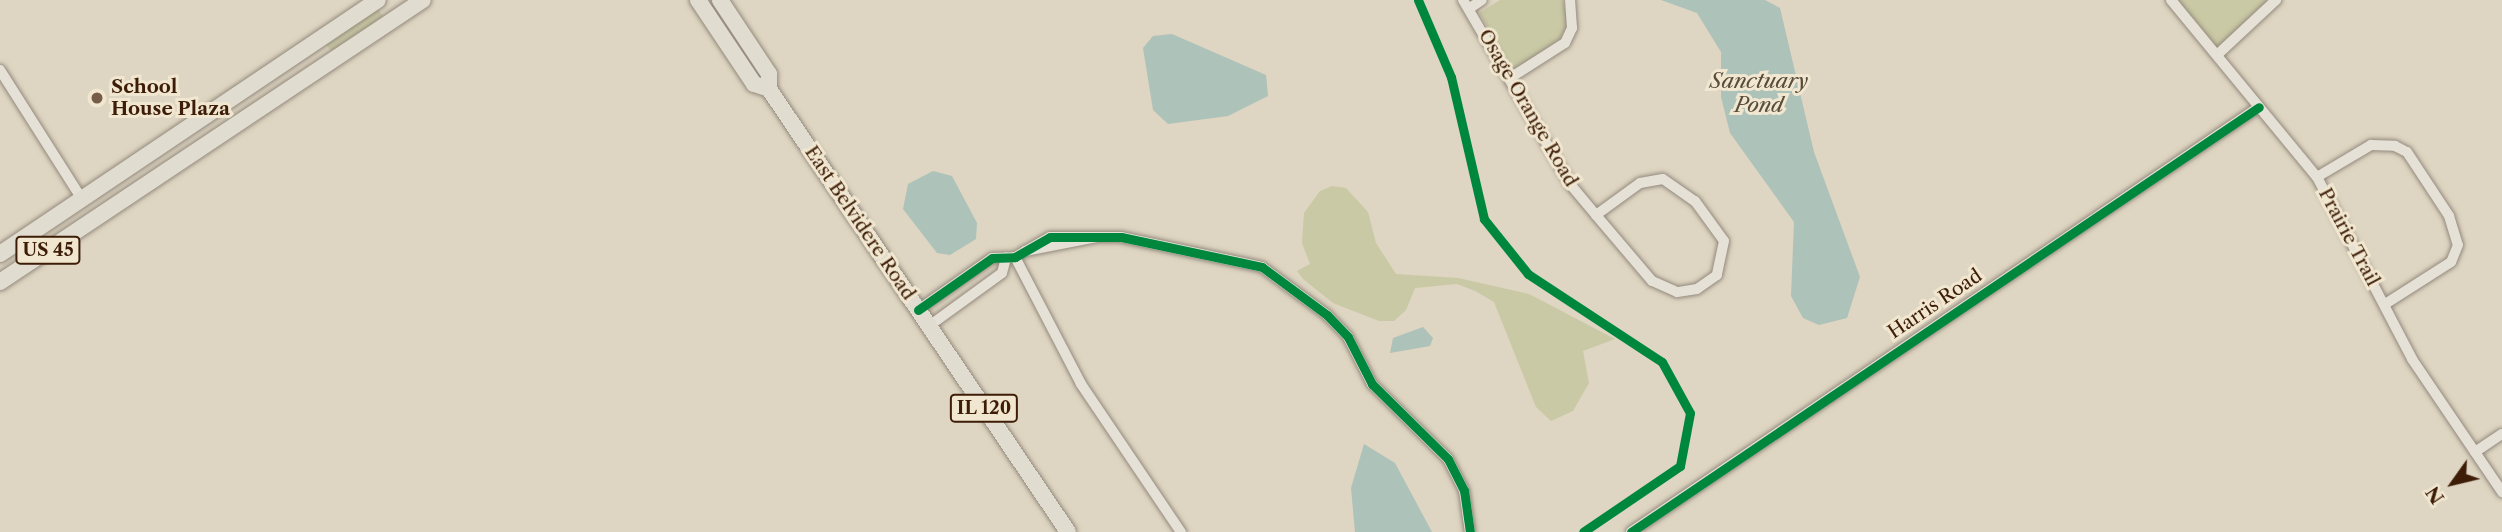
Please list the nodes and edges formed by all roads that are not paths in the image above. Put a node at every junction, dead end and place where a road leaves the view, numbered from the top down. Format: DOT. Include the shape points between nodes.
graph roads {
  1 [pos="378,0"];
  2 [pos="422,0"];
  3 [pos="698,0"];
  4 [pos="720,0"];
  5 [pos="1482,0"];
  6 [pos="1570,0"];
  7 [pos="2171,0"];
  8 [pos="2276,0"];
  9 [pos="1466,4"];
  10 [pos="2217,55"];
  11 [pos="0,70"];
  12 [pos="1510,78"];
  13 [pos="769,89"];
  14 [pos="2259,107"];
  15 [pos="2317,177"];
  16 [pos="82,199"];
  17 [pos="1596,215"];
  18 [pos="0,254"];
  19 [pos="1015,256"];
  20 [pos="0,282"];
  21 [pos="2385,304"];
  22 [pos="918,310"];
  23 [pos="929,326"];
  24 [pos="2502,434"];
  25 [pos="2475,452"];
  26 [pos="2502,491"];
  27 [pos="1068,532"];
  28 [pos="1181,532"];
  29 [pos="1470,532"];
  30 [pos="1631,532"];
  1 -- 16 [label="main road, US 45"];
  2 -- 20 [label="main road, US 45"];
  3 -- 13 [label="main road, East Belvidere Road / IL 120" via="754,84"];
  4 -- 13 [label="main road, East Belvidere Road" via="769,74"];
  5 -- 9 [label="street"];
  6 -- 12 [label="street" via="1572,28 1565,43"];
  7 -- 10 [label="street, Prairie Trail"];
  8 -- 10 [label="street"];
  9 -- 12 [label="street, Osage Orange Road"];
  10 -- 14 [label="street, Prairie Trail"];
  11 -- 16 [label="street"];
  12 -- 17 [label="street, Osage Orange Road" via="1570,184"];
  13 -- 22 [label="main road, East Belvidere Road / IL 120"];
  14 -- 15 [label="street, Prairie Trail"];
  14 -- 30 [label="street, Harris Road"];
  15 -- 21 [label="street, Prairie Trail"];
  15 -- 21 [label="street" via="2357,151 2395,145 2407,152 2449,216 2458,244 2451,262"];
  16 -- 18 [label="main road, US 45"];
  17 -- 17 [label="street, Osage Orange Road" via="1661,287 1698,289 1722,265 1724,241 1711,219 1663,180 1640,183"];
  19 -- 22 [label="street" via="992,258"];
  19 -- 23 [label="street" via="1002,274"];
  19 -- 28 [label="street" via="1081,384"];
  19 -- 29 [label="street" via="1098,237 1244,261 1299,291 1348,337 1372,384 1448,459 1464,490"];
  21 -- 25 [label="street, Prairie Trail"];
  22 -- 23 [label="main road, East Belvidere Road / IL 120"];
  23 -- 27 [label="main road, East Belvidere Road / IL 120"];
  24 -- 25 [label="street"];
  25 -- 26 [label="street, Prairie Trail"];
}
